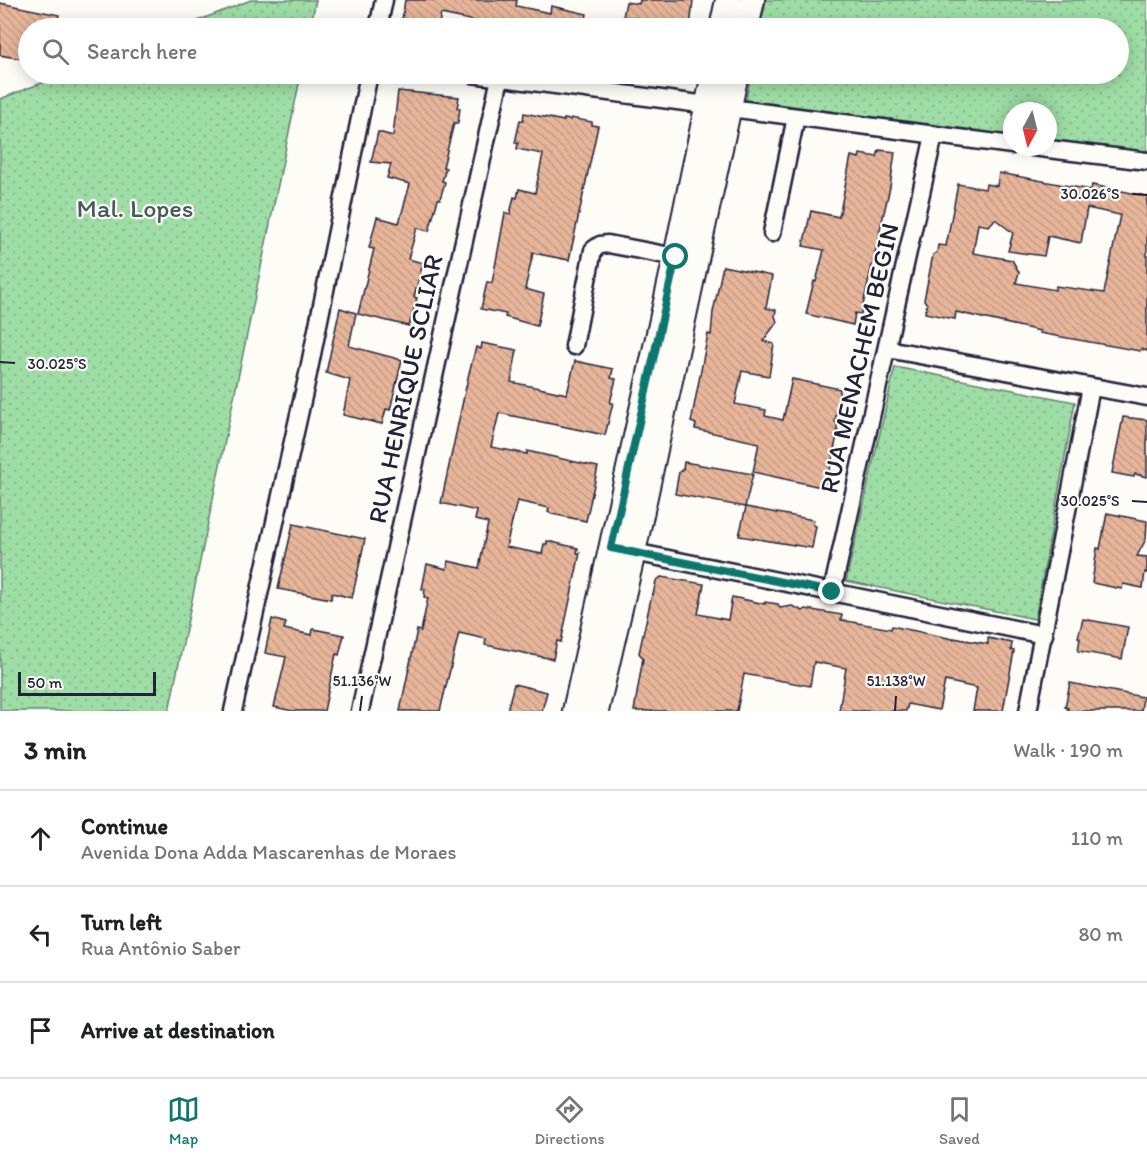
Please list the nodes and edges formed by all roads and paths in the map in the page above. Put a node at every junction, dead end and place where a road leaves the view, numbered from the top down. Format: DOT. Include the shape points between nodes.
graph roads {
  1 [pos="384,0"];
  2 [pos="728,0"];
  3 [pos="753,0"];
  4 [pos="380,18"];
  5 [pos="724,18"];
  6 [pos="748,18"];
  7 [pos="367,84"];
  8 [pos="499,84"];
  9 [pos="547,84"];
  10 [pos="715,84"];
  11 [pos="730,84"];
  12 [pos="718,106"];
  13 [pos="796,117"];
  14 [pos="934,135"];
  15 [pos="1003,144"];
  16 [pos="1057,150"];
  17 [pos="1147,161"];
  18 [pos="772,233"];
  19 [pos="676,257"];
  20 [pos="574,346"];
  21 [pos="887,349"];
  22 [pos="1090,387"];
  23 [pos="1147,397"];
  24 [pos="622,550"];
  25 [pos="832,592"];
  26 [pos="1044,635"];
  27 [pos="233,711"];
  28 [pos="360,711"];
  29 [pos="575,711"];
  30 [pos="596,711"];
  31 [pos="1028,711"];
  1 -- 4 [label="street"];
  2 -- 5 [label="main road"];
  3 -- 6 [label="main road"];
  7 -- 27 [label="street"];
  8 -- 28 [label="street, RUA HENRIQUE SCLIAR"];
  9 -- 12 [label="street"];
  10 -- 12 [label="main road"];
  11 -- 12 [label="main road"];
  12 -- 13 [label="street"];
  12 -- 19 [label="main road"];
  12 -- 24 [label="main road"];
  13 -- 14 [label="street"];
  13 -- 18 [label="street"];
  14 -- 15 [label="street"];
  14 -- 21 [label="street, RUA MENACHEM BEGIN"];
  16 -- 17 [label="street"];
  19 -- 20 [label="street" via="609,244 593,250"];
  19 -- 24 [label="main road"];
  21 -- 22 [label="street"];
  21 -- 25 [label="street, RUA MENACHEM BEGIN"];
  22 -- 23 [label="street"];
  22 -- 26 [label="street"];
  24 -- 25 [label="street"];
  24 -- 29 [label="main road"];
  24 -- 30 [label="main road"];
  25 -- 26 [label="street"];
  26 -- 31 [label="street"];
}
